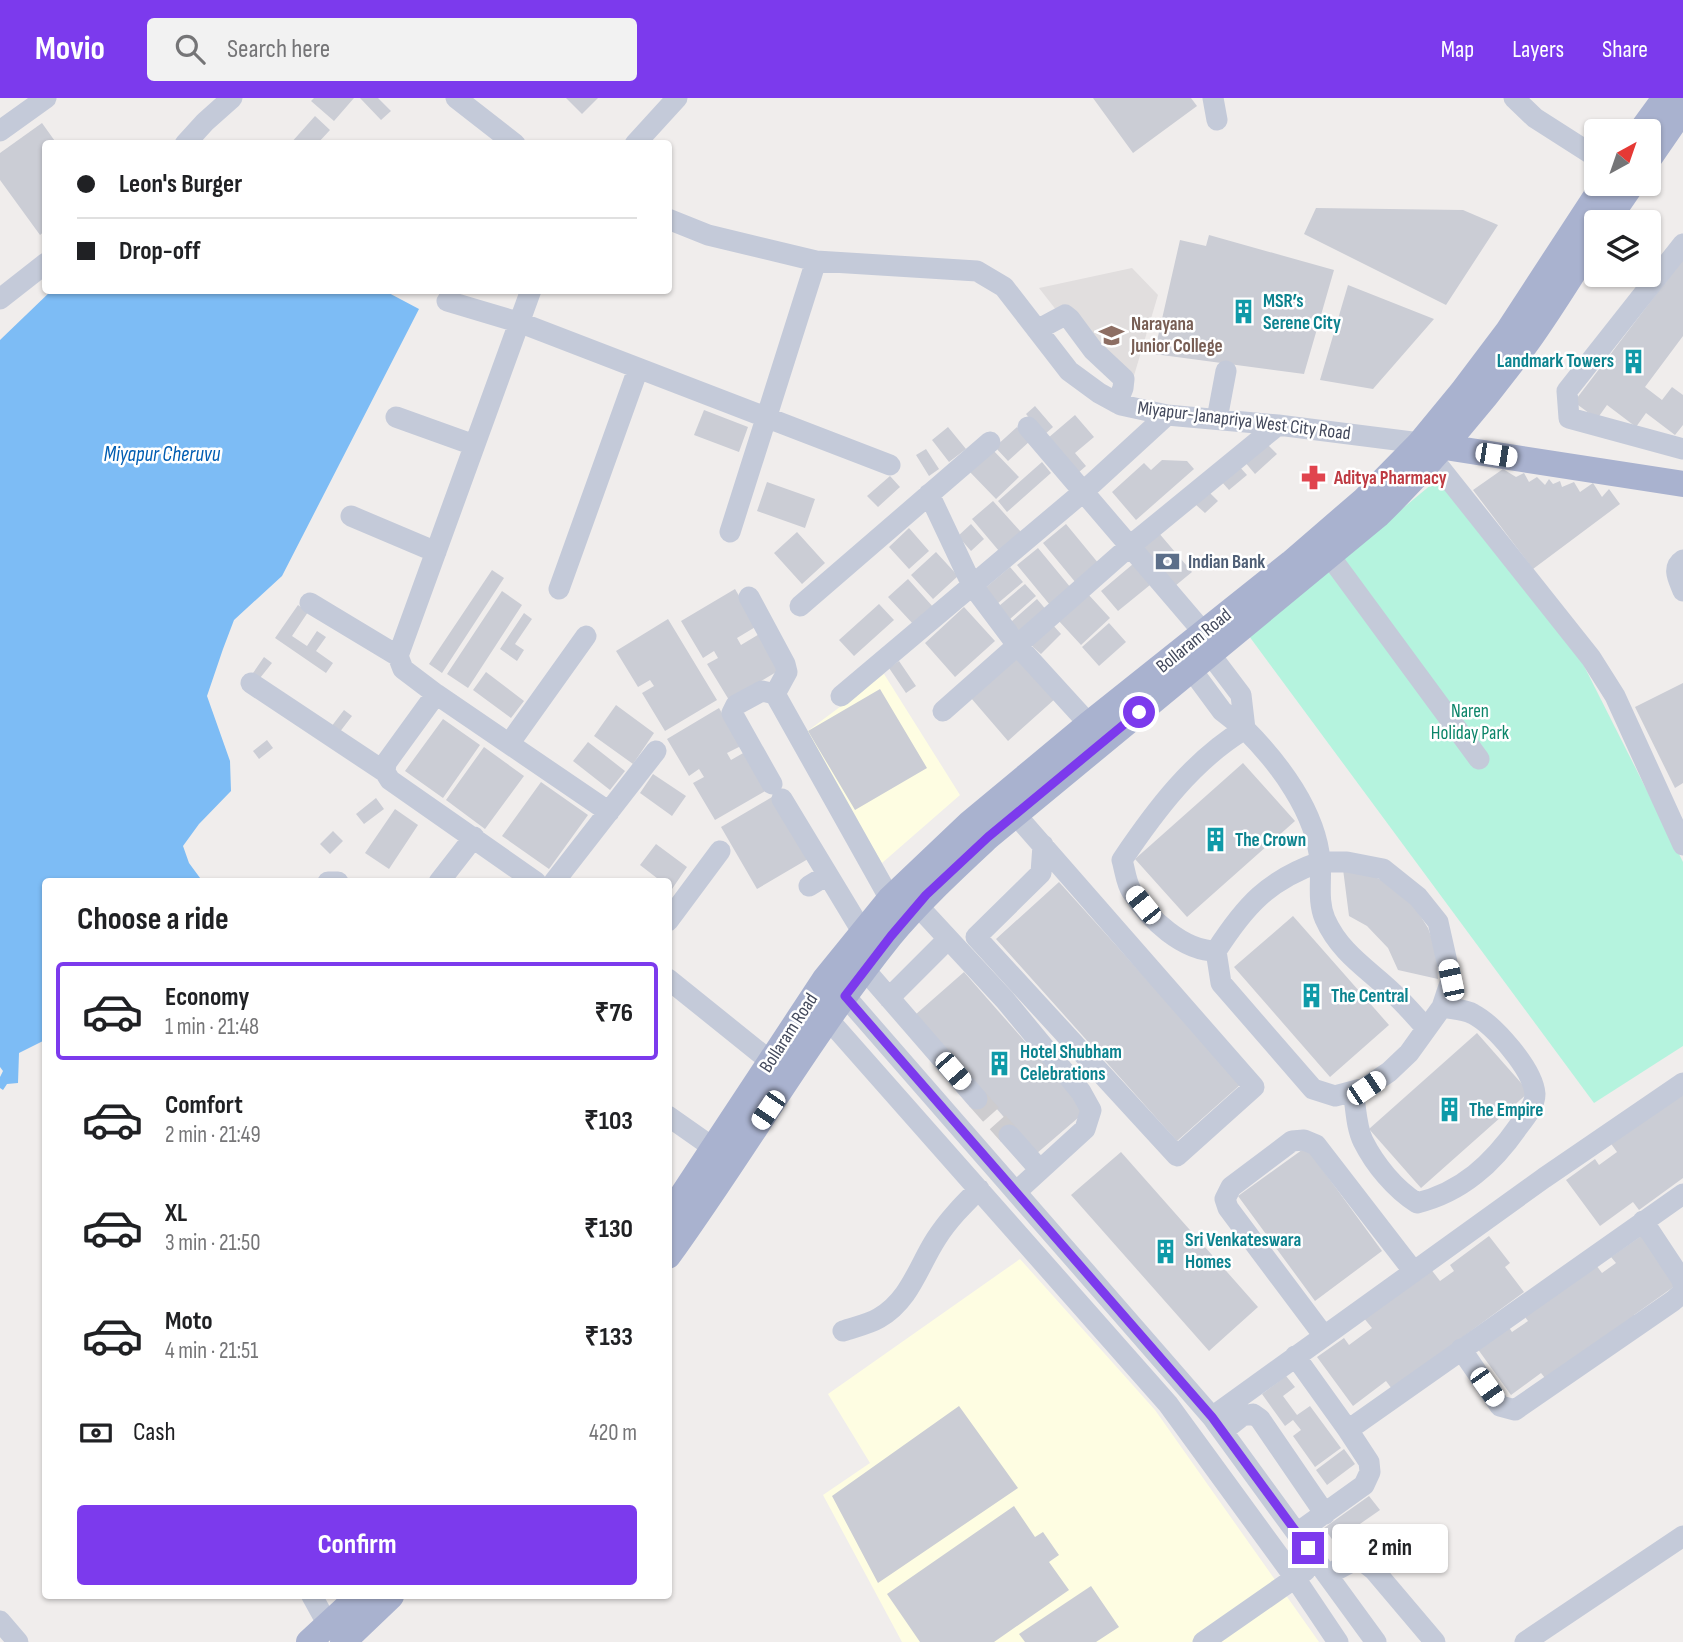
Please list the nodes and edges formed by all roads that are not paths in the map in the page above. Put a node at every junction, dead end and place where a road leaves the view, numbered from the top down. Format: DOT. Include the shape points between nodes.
graph roads {
  1 [pos="46,98"];
  2 [pos="232,98"];
  3 [pos="456,98"];
  4 [pos="677,98"];
  5 [pos="1213,98"];
  6 [pos="1514,98"];
  7 [pos="1665,98"];
  8 [pos="1683,109"];
  9 [pos="1650,119"];
  10 [pos="1217,120"];
  11 [pos="0,131"];
  12 [pos="189,140"];
  13 [pos="510,140"];
  14 [pos="639,140"];
  15 [pos="1661,141"];
  16 [pos="1584,149"];
  17 [pos="1596,196"];
  18 [pos="672,221"];
  19 [pos="1683,244"];
  20 [pos="1584,256"];
  21 [pos="816,261"];
  22 [pos="42,266"];
  23 [pos="530,294"];
  24 [pos="0,299"];
  25 [pos="447,301"];
  26 [pos="521,323"];
  27 [pos="1038,331"];
  28 [pos="638,369"];
  29 [pos="1226,371"];
  30 [pos="1116,403"];
  31 [pos="1167,415"];
  32 [pos="766,416"];
  33 [pos="396,417"];
  34 [pos="1217,419"];
  35 [pos="1278,425"];
  36 [pos="1028,428"];
  37 [pos="990,442"];
  38 [pos="474,445"];
  39 [pos="1682,449"];
  40 [pos="1433,450"];
  41 [pos="890,465"];
  42 [pos="1675,483"];
  43 [pos="1083,492"];
  44 [pos="929,494"];
  45 [pos="351,516"];
  46 [pos="730,532"];
  47 [pos="1130,546"];
  48 [pos="436,552"];
  49 [pos="1329,555"];
  50 [pos="1683,560"];
  51 [pos="972,585"];
  52 [pos="559,589"];
  53 [pos="1683,591"];
  54 [pos="749,597"];
  55 [pos="310,603"];
  56 [pos="800,606"];
  57 [pos="586,636"];
  58 [pos="1017,645"];
  59 [pos="1202,652"];
  60 [pos="398,656"];
  61 [pos="251,683"];
  62 [pos="436,694"];
  63 [pos="775,694"];
  64 [pos="841,696"];
  65 [pos="943,711"];
  66 [pos="1089,724"];
  67 [pos="1245,729"];
  68 [pos="509,744"];
  69 [pos="656,751"];
  70 [pos="1479,760"];
  71 [pos="385,772"];
  72 [pos="609,812"];
  73 [pos="1015,814"];
  74 [pos="474,837"];
  75 [pos="1043,845"];
  76 [pos="1683,845"];
  77 [pos="720,851"];
  78 [pos="1320,862"];
  79 [pos="442,878"];
  80 [pos="530,878"];
  81 [pos="557,878"];
  82 [pos="890,899"];
  83 [pos="917,905"];
  84 [pos="672,916"];
  85 [pos="863,933"];
  86 [pos="948,939"];
  87 [pos="1216,951"];
  88 [pos="865,970"];
  89 [pos="672,982"];
  90 [pos="845,996"];
  91 [pos="889,998"];
  92 [pos="1442,1007"];
  93 [pos="828,1019"];
  94 [pos="1426,1028"];
  95 [pos="771,1061"];
  96 [pos="1683,1083"];
  97 [pos="1353,1091"];
  98 [pos="946,1111"];
  99 [pos="672,1119"];
  100 [pos="1009,1135"];
  101 [pos="715,1149"];
  102 [pos="1040,1170"];
  103 [pos="979,1189"];
  104 [pos="1016,1192"];
  105 [pos="1683,1194"];
  106 [pos="672,1211"];
  107 [pos="1643,1221"];
  108 [pos="672,1250"];
  109 [pos="1414,1272"];
  110 [pos="1683,1285"];
  111 [pos="1683,1292"];
  112 [pos="843,1331"];
  113 [pos="1324,1336"];
  114 [pos="1461,1349"];
  115 [pos="1295,1356"];
  116 [pos="1217,1424"];
  117 [pos="1348,1430"];
  118 [pos="1325,1514"];
  119 [pos="1297,1533"];
  120 [pos="1683,1536"];
  121 [pos="1323,1569"];
  122 [pos="1295,1578"];
  123 [pos="313,1599"];
  124 [pos="357,1599"];
  125 [pos="386,1599"];
  126 [pos="0,1621"];
  127 [pos="327,1636"];
  128 [pos="19,1642"];
  129 [pos="1203,1642"];
  130 [pos="1338,1642"];
  131 [pos="1376,1642"];
  132 [pos="1435,1642"];
  133 [pos="1525,1642"];
  1 -- 11 [label="street"];
  2 -- 12 [label="street"];
  3 -- 13 [label="street"];
  4 -- 14 [label="street"];
  5 -- 10 [label="street"];
  6 -- 16 [label="street" via="1535,118"];
  7 -- 9 [label="main road"];
  8 -- 15 [label="main road"];
  17 -- 40 [label="main road, Bollaram Road"];
  18 -- 21 [label="street, Miyapur-Janapriya West City Road" via="708,235"];
  19 -- 39 [label="street" via="1567,391 1569,418"];
  20 -- 40 [label="main road, Bollaram Road" via="1526,343"];
  21 -- 27 [label="street, Miyapur-Janapriya West City Road" via="976,271 1004,287"];
  21 -- 32 [label="street"];
  22 -- 24 [label="street"];
  23 -- 26 [label="street"];
  25 -- 26 [label="street"];
  26 -- 28 [label="street"];
  26 -- 38 [label="street"];
  27 -- 30 [label="street, Miyapur-Janapriya West City Road" via="1069,371"];
  27 -- 30 [label="street" via="1065,315 1070,319 1093,350 1124,379"];
  28 -- 32 [label="street"];
  28 -- 52 [label="street"];
  29 -- 34 [label="street"];
  30 -- 31 [label="street, Miyapur-Janapriya West City Road"];
  31 -- 34 [label="street, Miyapur-Janapriya West City Road"];
  31 -- 43 [label="street"];
  32 -- 41 [label="street"];
  32 -- 46 [label="street"];
  33 -- 38 [label="street"];
  34 -- 35 [label="street, Miyapur-Janapriya West City Road"];
  35 -- 40 [label="street, Miyapur-Janapriya West City Road"];
  35 -- 47 [label="street"];
  36 -- 43 [label="street"];
  37 -- 44 [label="street"];
  38 -- 48 [label="street"];
  39 -- 42 [label="street"];
  40 -- 42 [label="main road"];
  40 -- 49 [label="main road, Bollaram Road" via="1378,515"];
  40 -- 59 [label="main road, Bollaram Road" via="1364,500"];
  40 -- 76 [label="street" via="1591,657 1615,696"];
  43 -- 47 [label="street"];
  43 -- 51 [label="street"];
  44 -- 51 [label="street"];
  44 -- 56 [label="street"];
  45 -- 48 [label="street"];
  47 -- 58 [label="street"];
  47 -- 59 [label="street"];
  48 -- 60 [label="street"];
  49 -- 59 [label="main road, Bollaram Road"];
  49 -- 70 [label="street"];
  50 -- 53 [label="street" via="1676,571"];
  51 -- 58 [label="street"];
  51 -- 64 [label="street"];
  54 -- 63 [label="street" via="785,664 787,672"];
  55 -- 60 [label="street"];
  57 -- 68 [label="street"];
  58 -- 65 [label="street"];
  58 -- 66 [label="street"];
  59 -- 66 [label="main road, Bollaram Road"];
  59 -- 67 [label="street" via="1222,711"];
  59 -- 67 [label="street" via="1241,695"];
  59 -- 73 [label="main road, Bollaram Road"];
  60 -- 62 [label="street" via="403,669"];
  61 -- 71 [label="street"];
  62 -- 68 [label="street"];
  62 -- 71 [label="street" via="386,763"];
  63 -- 82 [label="street"];
  63 -- 85 [label="street" via="762,691 736,705 732,713 777,791 818,880"];
  66 -- 82 [label="main road, Bollaram Road" via="970,823"];
  67 -- 78 [label="street" via="1290,782 1316,838"];
  67 -- 87 [label="street" via="1191,771 1122,860 1130,890 1155,921 1185,942"];
  68 -- 72 [label="street"];
  69 -- 72 [label="street"];
  71 -- 74 [label="street" via="390,780"];
  72 -- 81 [label="street"];
  73 -- 75 [label="street"];
  73 -- 83 [label="main road, Bollaram Road"];
  74 -- 79 [label="street"];
  74 -- 80 [label="street"];
  75 -- 75 [label="street" via="1254,1087 1177,1156 976,937 1041,873"];
  77 -- 84 [label="street"];
  78 -- 87 [label="street" via="1297,870 1253,900"];
  78 -- 92 [label="street" via="1383,869 1418,897 1438,922 1445,947 1451,980"];
  78 -- 94 [label="street" via="1324,917 1337,942"];
  82 -- 85 [label="main road, Bollaram Road"];
  83 -- 86 [label="street"];
  83 -- 88 [label="main road, Bollaram Road"];
  85 -- 95 [label="main road, Bollaram Road" via="825,979"];
  86 -- 91 [label="street"];
  86 -- 102 [label="street" via="1022,1020 1082,1092 1091,1110 1085,1129"];
  87 -- 97 [label="street" via="1221,983 1313,1089 1335,1097"];
  88 -- 90 [label="main road, Bollaram Road"];
  88 -- 91 [label="street"];
  89 -- 95 [label="street"];
  90 -- 93 [label="main road, Bollaram Road"];
  90 -- 98 [label="street"];
  91 -- 98 [label="street" via="974,1095"];
  92 -- 94 [label="street"];
  92 -- 97 [label="street" via="1473,1013 1499,1035 1529,1076 1535,1094 1530,1111 1499,1155 1463,1183 1417,1203 1402,1194 1362,1139"];
  93 -- 103 [label="street"];
  93 -- 108 [label="main road, Bollaram Road"];
  94 -- 97 [label="street" via="1389,1072"];
  95 -- 101 [label="main road, Bollaram Road"];
  96 -- 109 [label="street"];
  98 -- 104 [label="street"];
  99 -- 101 [label="street"];
  100 -- 102 [label="street"];
  101 -- 106 [label="main road, Bollaram Road"];
  102 -- 104 [label="street"];
  103 -- 112 [label="street" via="935,1240 899,1303 878,1319"];
  103 -- 122 [label="street" via="1168,1404"];
  104 -- 116 [label="street"];
  105 -- 107 [label="street"];
  107 -- 110 [label="street"];
  107 -- 114 [label="street"];
  109 -- 113 [label="street"];
  109 -- 113 [label="street" via="1316,1145 1293,1141 1231,1187 1225,1199 1227,1209"];
  111 -- 114 [label="street" via="1515,1410 1500,1406"];
  113 -- 115 [label="street"];
  114 -- 117 [label="street"];
  115 -- 116 [label="street"];
  115 -- 117 [label="street"];
  116 -- 118 [label="street" via="1253,1414 1260,1419"];
  116 -- 119 [label="street"];
  117 -- 118 [label="street" via="1369,1462 1370,1472 1364,1485"];
  118 -- 119 [label="street"];
  119 -- 121 [label="street"];
  120 -- 133 [label="street"];
  121 -- 122 [label="street"];
  121 -- 131 [label="street"];
  121 -- 132 [label="street" via="1359,1558"];
  122 -- 129 [label="street"];
  122 -- 130 [label="street"];
  123 -- 127 [label="street"];
  124 -- 127 [label="main road"];
  125 -- 127 [label="main road"];
  126 -- 128 [label="street"];
}
